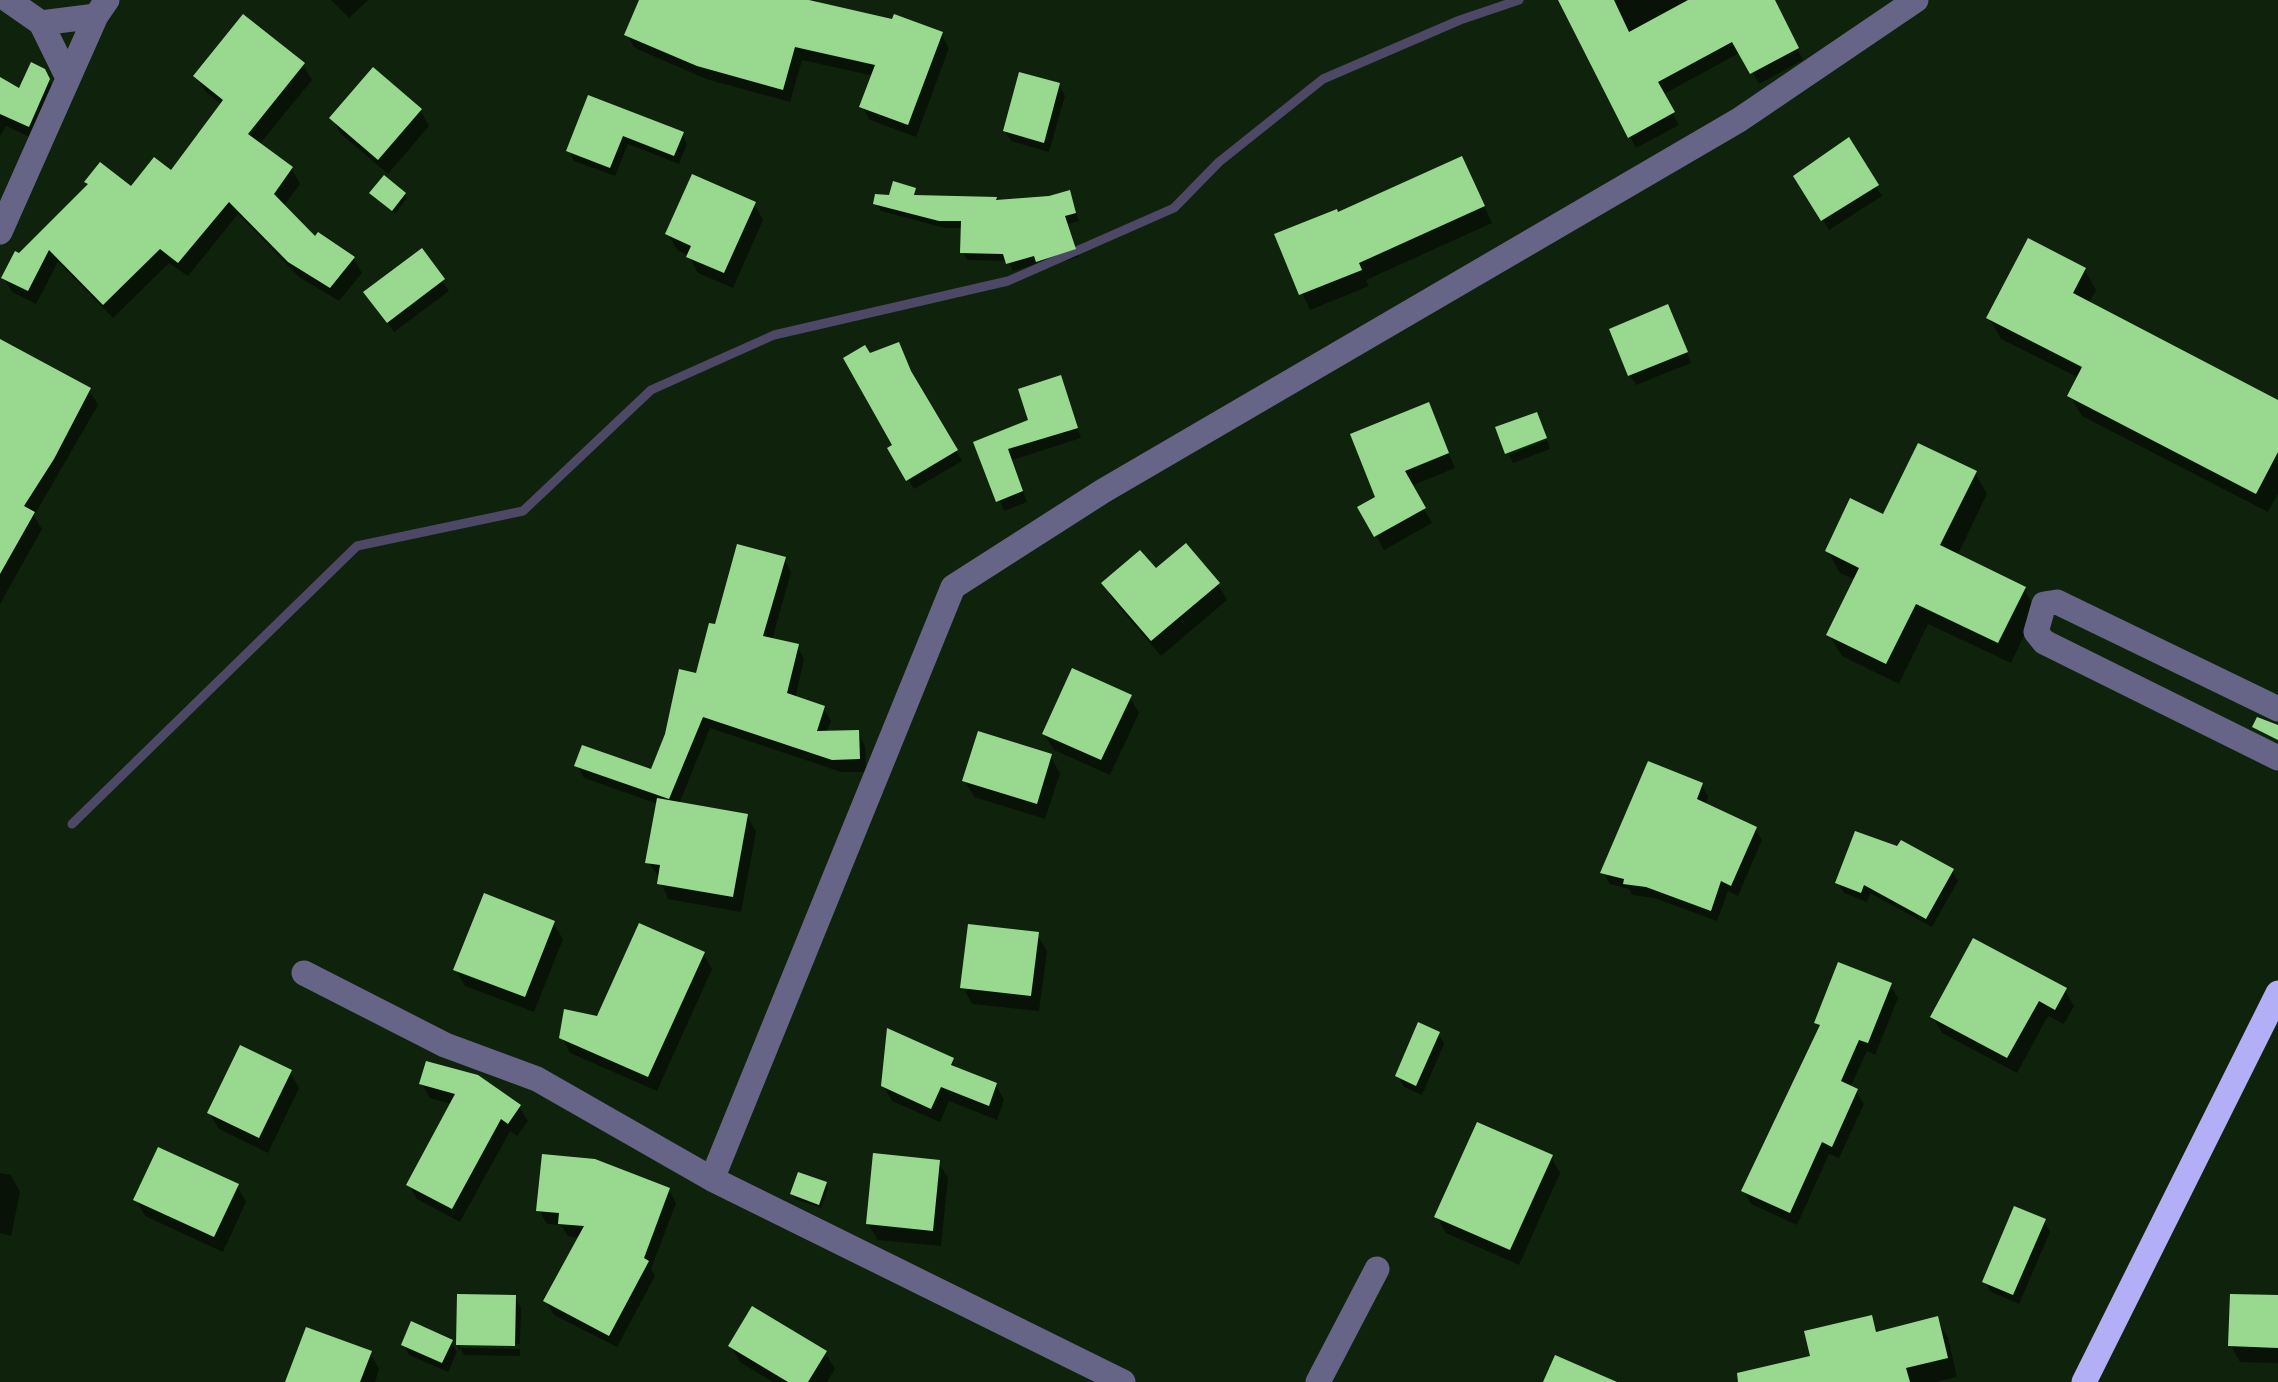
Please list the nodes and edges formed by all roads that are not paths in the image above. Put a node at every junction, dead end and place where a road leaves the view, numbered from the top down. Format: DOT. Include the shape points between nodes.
graph roads {
  1 [pos="8,0"];
  2 [pos="1916,0"];
  3 [pos="102,8"];
  4 [pos="42,23"];
  5 [pos="68,78"];
  6 [pos="0,232"];
  7 [pos="2122,633"];
  8 [pos="2183,662"];
  9 [pos="2105,672"];
  10 [pos="2166,703"];
  11 [pos="2278,708"];
  12 [pos="2278,758"];
  13 [pos="304,973"];
  14 [pos="2278,993"];
  15 [pos="712,1180"];
  16 [pos="1377,1269"];
  17 [pos="1123,1382"];
  18 [pos="1318,1382"];
  19 [pos="2084,1382"];
  1 -- 4 [label="street"];
  2 -- 15 [label="street" via="1739,120 1154,461 953,587"];
  3 -- 4 [label="street"];
  3 -- 5 [label="street"];
  4 -- 5 [label="street"];
  5 -- 6 [label="street"];
  7 -- 8 [label="street"];
  7 -- 9 [label="street"];
  7 -- 9 [label="street" via="2057,602 2044,604 2036,632 2044,642"];
  8 -- 10 [label="street"];
  8 -- 11 [label="street"];
  9 -- 10 [label="street"];
  10 -- 12 [label="street"];
  13 -- 15 [label="street" via="445,1045 537,1079"];
  14 -- 19 [label="main road"];
  15 -- 17 [label="street"];
  16 -- 18 [label="street"];
}
